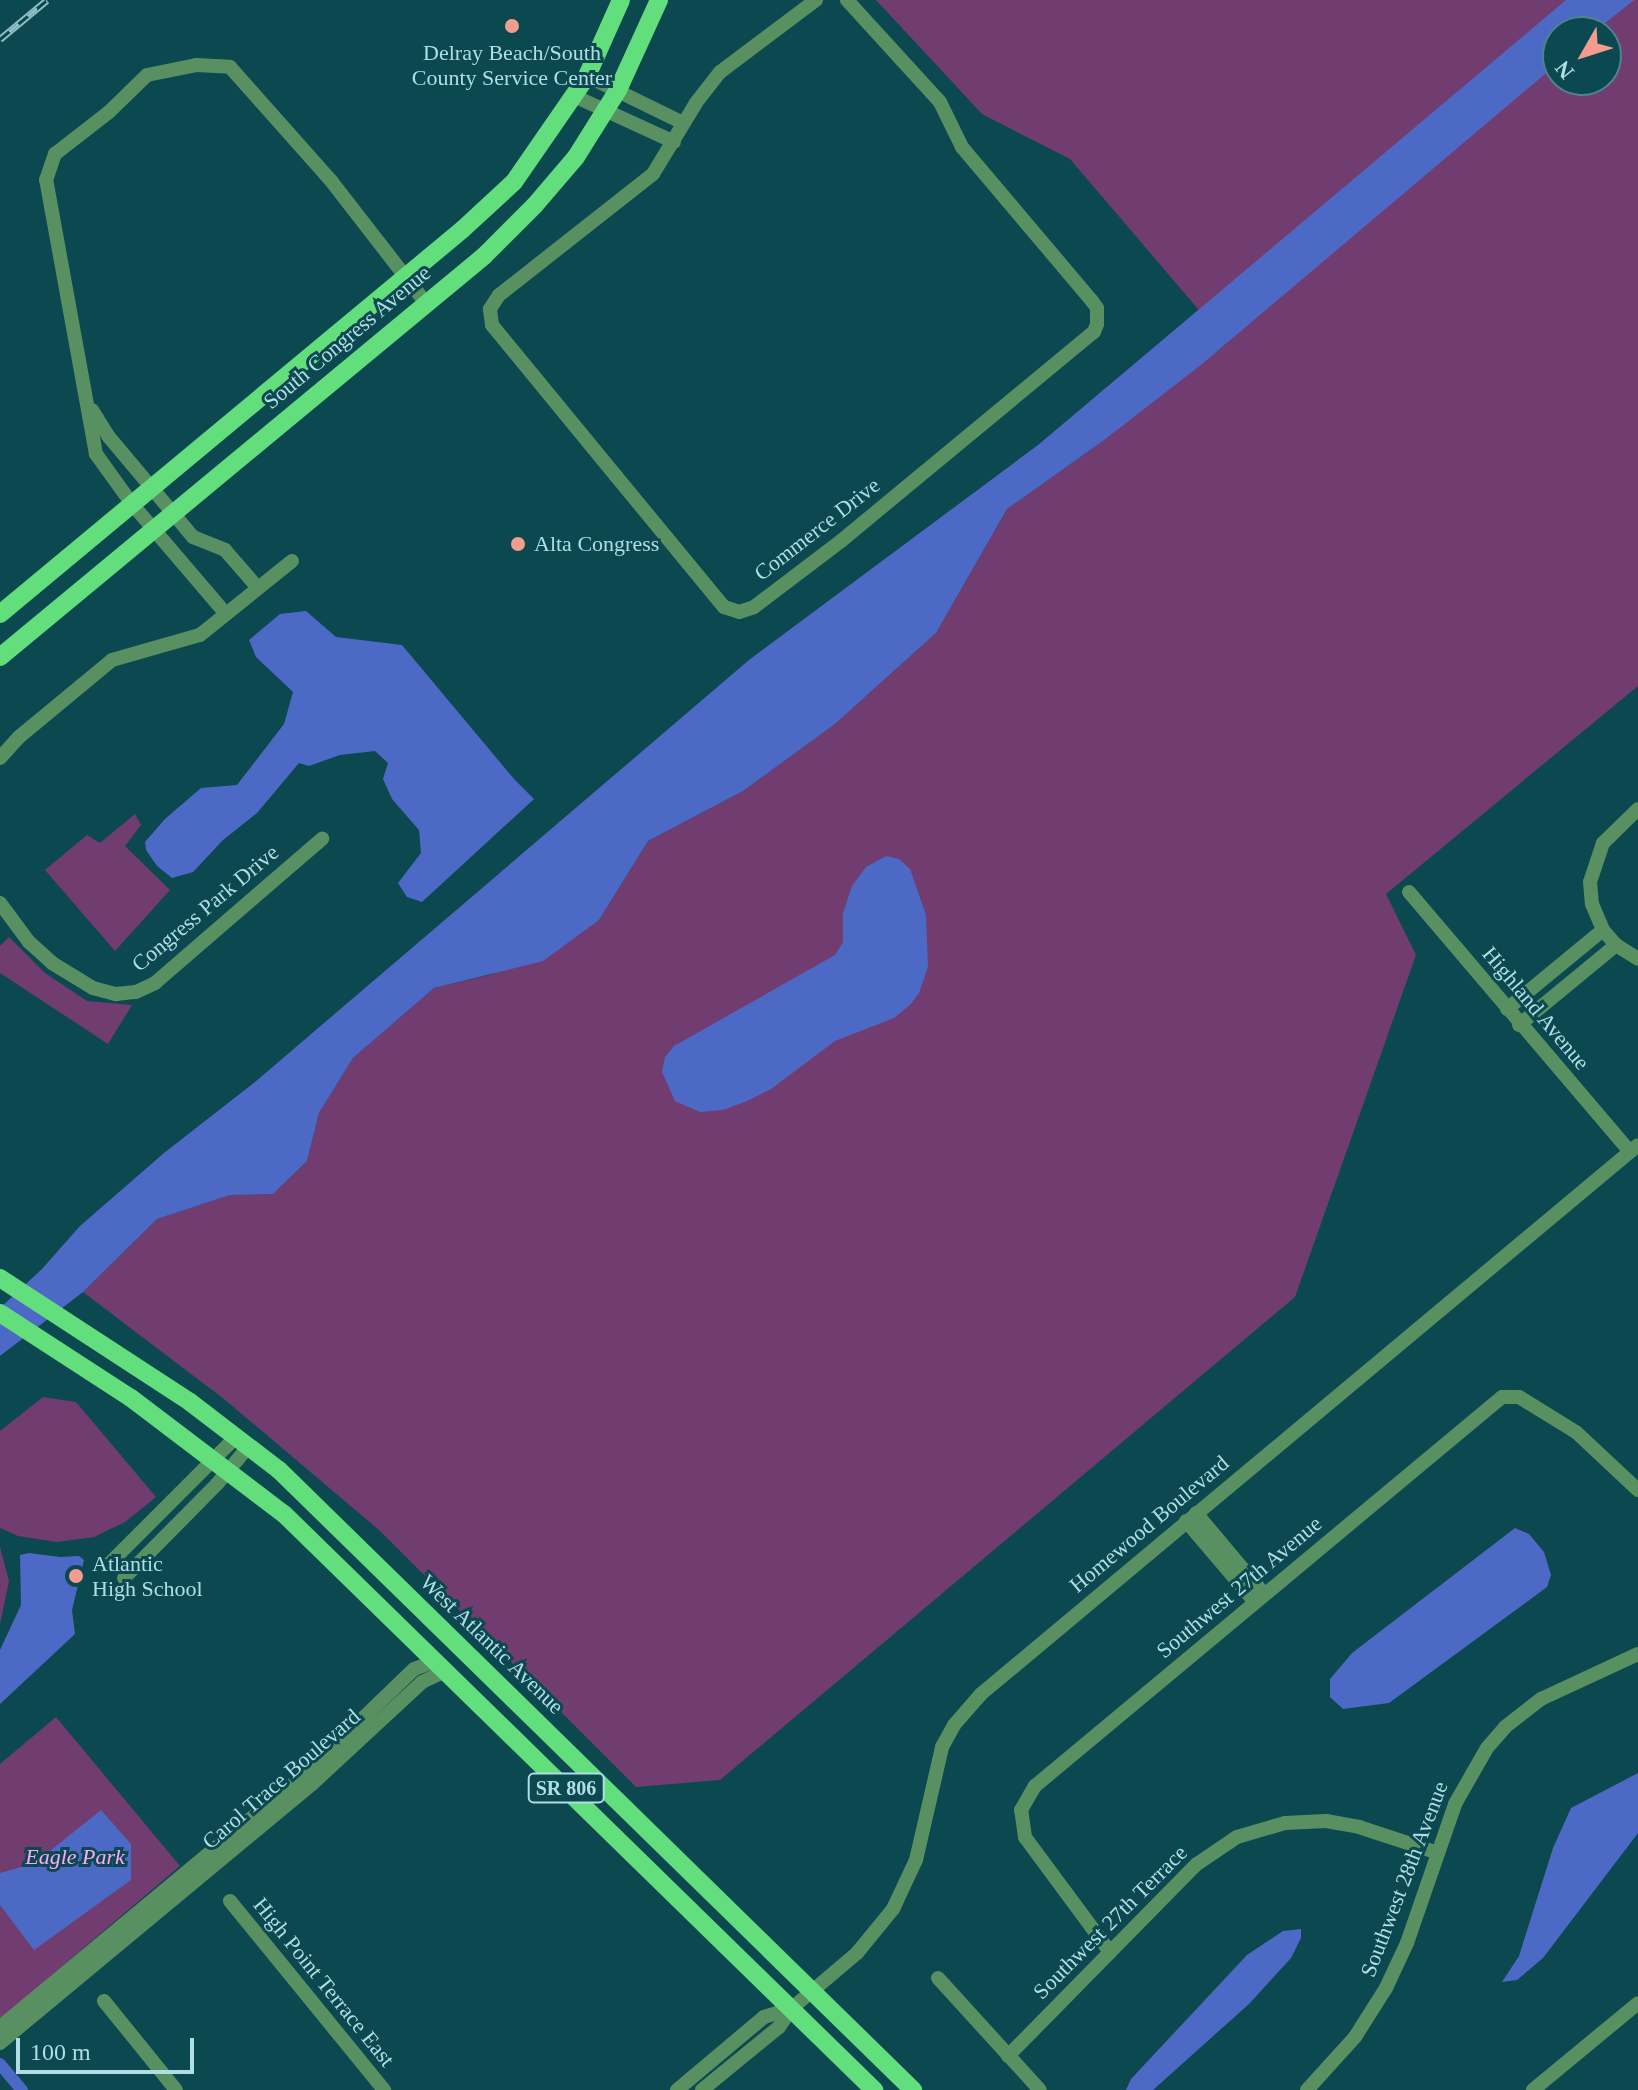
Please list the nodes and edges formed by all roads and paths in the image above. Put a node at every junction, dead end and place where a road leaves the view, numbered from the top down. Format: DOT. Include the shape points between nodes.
graph roads {
  1 [pos="621,0"];
  2 [pos="659,0"];
  3 [pos="816,0"];
  4 [pos="847,0"];
  5 [pos="587,76"];
  6 [pos="618,90"];
  7 [pos="574,96"];
  8 [pos="607,108"];
  9 [pos="683,123"];
  10 [pos="674,142"];
  11 [pos="407,276"];
  12 [pos="426,303"];
  13 [pos="88,403"];
  14 [pos="152,488"];
  15 [pos="132,504"];
  16 [pos="175,514"];
  17 [pos="157,529"];
  18 [pos="292,561"];
  19 [pos="258,588"];
  20 [pos="0,614"];
  21 [pos="226,614"];
  22 [pos="0,657"];
  23 [pos="0,758"];
  24 [pos="1638,809"];
  25 [pos="322,839"];
  26 [pos="1409,892"];
  27 [pos="0,903"];
  28 [pos="1609,938"];
  29 [pos="1638,959"];
  30 [pos="1507,1009"];
  31 [pos="1519,1025"];
  32 [pos="1634,1148"];
  33 [pos="4,1281"];
  34 [pos="0,1313"];
  35 [pos="243,1441"];
  36 [pos="222,1464"];
  37 [pos="1638,1490"];
  38 [pos="1191,1517"];
  39 [pos="109,1564"];
  40 [pos="124,1578"];
  41 [pos="1260,1598"];
  42 [pos="1638,1654"];
  43 [pos="441,1666"];
  44 [pos="494,1679"];
  45 [pos="1438,1853"];
  46 [pos="230,1901"];
  47 [pos="141,1917"];
  48 [pos="1110,1952"];
  49 [pos="938,1978"];
  50 [pos="812,1991"];
  51 [pos="104,2001"];
  52 [pos="1638,2003"];
  53 [pos="791,2009"];
  54 [pos="0,2027"];
  55 [pos="0,2043"];
  56 [pos="1008,2056"];
  57 [pos="176,2090"];
  58 [pos="384,2090"];
  59 [pos="677,2090"];
  60 [pos="702,2090"];
  61 [pos="874,2090"];
  62 [pos="913,2090"];
  63 [pos="1040,2090"];
  64 [pos="1307,2090"];
  65 [pos="1533,2090"];
  1 -- 5 [label="main road, South Congress Avenue"];
  2 -- 6 [label="main road, South Congress Avenue"];
  3 -- 9 [label="street, Commerce Drive" via="720,72"];
  4 -- 10 [label="street, Commerce Drive" via="940,102 962,147 1092,301 1097,324 1094,332 841,541 754,607 739,612 724,607 490,317 499,295 653,174"];
  5 -- 6 [label="street"];
  5 -- 7 [label="main road, South Congress Avenue"];
  6 -- 8 [label="main road, South Congress Avenue"];
  6 -- 9 [label="street"];
  7 -- 8 [label="street"];
  7 -- 11 [label="main road, South Congress Avenue" via="514,182"];
  8 -- 10 [label="street"];
  8 -- 12 [label="main road, South Congress Avenue" via="576,157 535,205"];
  9 -- 10 [label="street, Commerce Drive"];
  11 -- 12 [label="street"];
  11 -- 13 [label="street" via="236,71 212,64 147,75 48,164 46,180"];
  11 -- 14 [label="main road, South Congress Avenue"];
  12 -- 16 [label="main road, South Congress Avenue"];
  13 -- 14 [label="street"];
  13 -- 15 [label="street" via="96,454"];
  14 -- 15 [label="main road, South Congress Avenue"];
  14 -- 16 [label="street"];
  15 -- 17 [label="street"];
  15 -- 20 [label="main road, South Congress Avenue"];
  16 -- 17 [label="main road, South Congress Avenue"];
  16 -- 19 [label="street" via="193,537 225,550"];
  17 -- 21 [label="street"];
  17 -- 22 [label="main road, South Congress Avenue"];
  18 -- 19 [label="street"];
  19 -- 21 [label="street"];
  21 -- 23 [label="street" via="200,635 112,660"];
  24 -- 28 [label="street" via="1610,834 1594,863 1591,894"];
  25 -- 27 [label="street, Congress Park Drive" via="155,983 136,992 93,988 52,963"];
  26 -- 30 [label="street, Highland Avenue"];
  28 -- 29 [label="street"];
  28 -- 30 [label="street"];
  28 -- 31 [label="street"];
  30 -- 31 [label="street, Highland Avenue"];
  31 -- 32 [label="street, Highland Avenue"];
  32 -- 38 [label="street, Homewood Boulevard"];
  33 -- 35 [label="main road, West Atlantic Avenue / SR 806"];
  34 -- 36 [label="main road, SR 806"];
  35 -- 36 [label="street"];
  35 -- 44 [label="main road, West Atlantic Avenue / SR 806"];
  36 -- 39 [label="street"];
  36 -- 40 [label="street"];
  36 -- 43 [label="main road, SR 806" via="284,1514"];
  37 -- 41 [label="street, Southwest 27th Avenue" via="1576,1432 1526,1401 1502,1397"];
  38 -- 41 [label="street"];
  38 -- 50 [label="street, Homewood Boulevard" via="966,1710 942,1747 906,1886 876,1932"];
  41 -- 48 [label="street, Southwest 27th Avenue" via="1035,1786 1021,1810 1022,1828"];
  42 -- 45 [label="street, Southwest 28th Avenue" via="1557,1690 1505,1727 1467,1779"];
  43 -- 44 [label="main road" via="454,1661"];
  43 -- 47 [label="street, Carol Trace Boulevard" via="414,1669 304,1775"];
  43 -- 53 [label="main road, SR 806"];
  44 -- 50 [label="main road, West Atlantic Avenue / SR 806"];
  45 -- 48 [label="street, Southwest 27th Terrace" via="1343,1823 1269,1826 1237,1837 1197,1864"];
  45 -- 64 [label="street, Southwest 28th Avenue" via="1386,1988 1355,2037"];
  46 -- 58 [label="street, High Point Terrace East"];
  47 -- 54 [label="street"];
  47 -- 55 [label="street"];
  48 -- 56 [label="street, Southwest 27th Terrace"];
  49 -- 56 [label="street"];
  50 -- 53 [label="street, Homewood Boulevard"];
  50 -- 62 [label="main road, West Atlantic Avenue / SR 806"];
  51 -- 57 [label="street"];
  52 -- 65 [label="street"];
  53 -- 59 [label="street" via="764,2017"];
  53 -- 60 [label="street" via="779,2027"];
  53 -- 61 [label="main road, SR 806"];
  56 -- 63 [label="street"];
}
